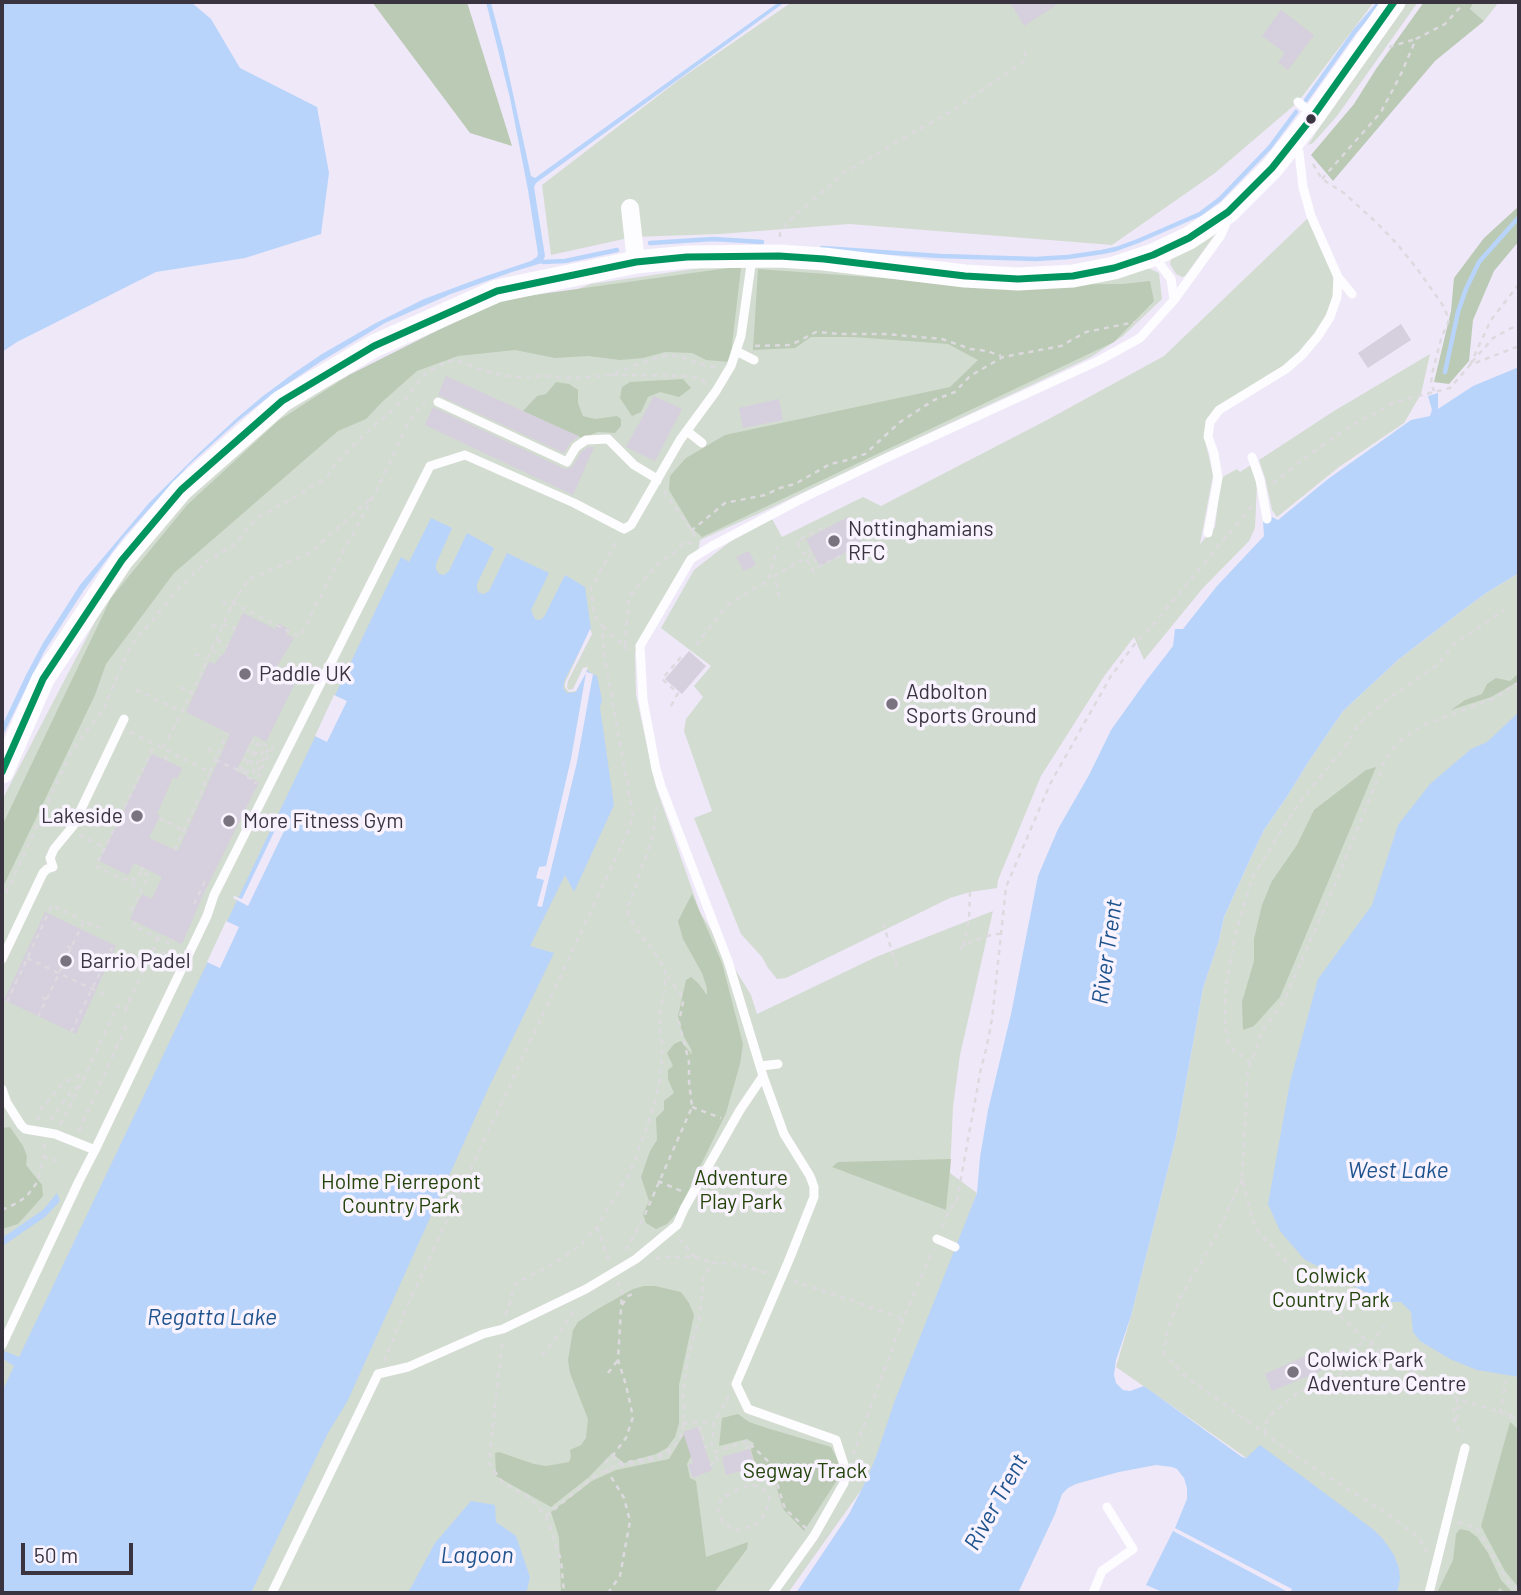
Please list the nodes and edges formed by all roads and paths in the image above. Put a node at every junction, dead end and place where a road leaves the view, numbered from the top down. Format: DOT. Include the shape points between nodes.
graph roads {
  1 [pos="1394,2"];
  2 [pos="1465,2"];
  3 [pos="1416,39"];
  4 [pos="1389,47"];
  5 [pos="1025,51"];
  6 [pos="1300,151"];
  7 [pos="1322,179"];
  8 [pos="630,208"];
  9 [pos="1228,212"];
  10 [pos="780,233"];
  11 [pos="1153,255"];
  12 [pos="751,258"];
  13 [pos="636,262"];
  14 [pos="1338,277"];
  15 [pos="1519,284"];
  16 [pos="1352,294"];
  17 [pos="1174,300"];
  18 [pos="1138,321"];
  19 [pos="1519,324"];
  20 [pos="1519,346"];
  21 [pos="736,350"];
  22 [pos="1003,357"];
  23 [pos="754,360"];
  24 [pos="1470,365"];
  25 [pos="730,367"];
  26 [pos="612,375"];
  27 [pos="718,388"];
  28 [pos="438,402"];
  29 [pos="687,431"];
  30 [pos="702,443"];
  31 [pos="1252,457"];
  32 [pos="657,481"];
  33 [pos="374,495"];
  34 [pos="1267,520"];
  35 [pos="826,526"];
  36 [pos="624,529"];
  37 [pos="691,531"];
  38 [pos="1208,533"];
  39 [pos="777,547"];
  40 [pos="858,547"];
  41 [pos="808,549"];
  42 [pos="812,555"];
  43 [pos="805,558"];
  44 [pos="814,573"];
  45 [pos="773,575"];
  46 [pos="779,597"];
  47 [pos="222,602"];
  48 [pos="233,605"];
  49 [pos="1504,610"];
  50 [pos="211,624"];
  51 [pos="223,624"];
  52 [pos="602,625"];
  53 [pos="236,629"];
  54 [pos="221,630"];
  55 [pos="216,640"];
  56 [pos="1137,641"];
  57 [pos="696,645"];
  58 [pos="228,646"];
  59 [pos="211,650"];
  60 [pos="195,654"];
  61 [pos="221,656"];
  62 [pos="682,659"];
  63 [pos="207,660"];
  64 [pos="1519,682"];
  65 [pos="180,687"];
  66 [pos="136,690"];
  67 [pos="192,693"];
  68 [pos="671,705"];
  69 [pos="182,711"];
  70 [pos="122,723"];
  71 [pos="228,733"];
  72 [pos="255,737"];
  73 [pos="155,744"];
  74 [pos="163,748"];
  75 [pos="208,748"];
  76 [pos="169,751"];
  77 [pos="217,755"];
  78 [pos="165,760"];
  79 [pos="215,760"];
  80 [pos="267,765"];
  81 [pos="239,769"];
  82 [pos="2,772"];
  83 [pos="210,772"];
  84 [pos="247,772"];
  85 [pos="254,780"];
  86 [pos="253,789"];
  87 [pos="656,804"];
  88 [pos="159,818"];
  89 [pos="71,830"];
  90 [pos="186,831"];
  91 [pos="104,848"];
  92 [pos="175,850"];
  93 [pos="137,880"];
  94 [pos="205,881"];
  95 [pos="133,887"];
  96 [pos="970,892"];
  97 [pos="2,902"];
  98 [pos="194,904"];
  99 [pos="131,911"];
  100 [pos="84,921"];
  101 [pos="136,922"];
  102 [pos="883,923"];
  103 [pos="105,930"];
  104 [pos="1001,934"];
  105 [pos="158,938"];
  106 [pos="173,939"];
  107 [pos="963,946"];
  108 [pos="112,948"];
  109 [pos="959,949"];
  110 [pos="153,950"];
  111 [pos="173,956"];
  112 [pos="27,958"];
  113 [pos="2,959"];
  114 [pos="897,967"];
  115 [pos="665,972"];
  116 [pos="59,974"];
  117 [pos="92,990"];
  118 [pos="109,997"];
  119 [pos="44,998"];
  120 [pos="7,1002"];
  121 [pos="51,1002"];
  122 [pos="38,1017"];
  123 [pos="126,1026"];
  124 [pos="71,1032"];
  125 [pos="1251,1063"];
  126 [pos="778,1064"];
  127 [pos="761,1066"];
  128 [pos="86,1073"];
  129 [pos="763,1076"];
  130 [pos="79,1087"];
  131 [pos="2,1089"];
  132 [pos="692,1107"];
  133 [pos="39,1111"];
  134 [pos="734,1122"];
  135 [pos="41,1131"];
  136 [pos="55,1134"];
  137 [pos="77,1136"];
  138 [pos="45,1149"];
  139 [pos="95,1150"];
  140 [pos="43,1157"];
  141 [pos="58,1161"];
  142 [pos="1242,1178"];
  143 [pos="658,1181"];
  144 [pos="691,1196"];
  145 [pos="2,1210"];
  146 [pos="677,1225"];
  147 [pos="597,1227"];
  148 [pos="937,1239"];
  149 [pos="954,1247"];
  150 [pos="695,1257"];
  151 [pos="653,1260"];
  152 [pos="714,1263"];
  153 [pos="615,1272"];
  154 [pos="781,1278"];
  155 [pos="586,1289"];
  156 [pos="635,1293"];
  157 [pos="622,1304"];
  158 [pos="903,1319"];
  159 [pos="1385,1326"];
  160 [pos="503,1329"];
  161 [pos="3,1342"];
  162 [pos="1368,1342"];
  163 [pos="1382,1353"];
  164 [pos="542,1356"];
  165 [pos="1330,1357"];
  166 [pos="618,1360"];
  167 [pos="608,1373"];
  168 [pos="378,1374"];
  169 [pos="1506,1381"];
  170 [pos="736,1384"];
  171 [pos="1458,1399"];
  172 [pos="1464,1401"];
  173 [pos="1500,1413"];
  174 [pos="1519,1414"];
  175 [pos="1508,1415"];
  176 [pos="1455,1420"];
  177 [pos="714,1422"];
  178 [pos="1519,1422"];
  179 [pos="684,1423"];
  180 [pos="699,1426"];
  181 [pos="1265,1434"];
  182 [pos="750,1444"];
  183 [pos="712,1446"];
  184 [pos="856,1447"];
  185 [pos="742,1448"];
  186 [pos="1465,1448"];
  187 [pos="715,1452"];
  188 [pos="612,1455"];
  189 [pos="710,1465"];
  190 [pos="607,1470"];
  191 [pos="1107,1507"];
  192 [pos="765,1514"];
  193 [pos="546,1516"];
  194 [pos="1449,1518"];
  195 [pos="814,1536"];
  196 [pos="1434,1580"];
  197 [pos="1519,1591"];
  198 [pos="272,1593"];
  199 [pos="564,1593"];
  200 [pos="608,1593"];
  201 [pos="773,1593"];
  202 [pos="1094,1593"];
  203 [pos="1429,1593"];
  1 -- 6 [label="street" via="1306,109"];
  2 -- 3 [label="path" via="1445,24"];
  3 -- 4 [label="path"];
  3 -- 7 [label="path" via="1381,112"];
  5 -- 10 [label="path" via="1025,61 958,107 845,172"];
  6 -- 7 [label="path"];
  6 -- 9 [label="street" via="1272,168"];
  6 -- 14 [label="lane" via="1311,216"];
  7 -- 24 [label="path" via="1378,224 1444,307 1448,320 1433,370 1432,392 1450,388"];
  8 -- 13 [label="street"];
  9 -- 11 [label="street"];
  9 -- 17 [label="lane" via="1222,235"];
  11 -- 12 [label="street" via="1073,276 1018,279 824,259"];
  11 -- 17 [label="lane" via="1171,279"];
  12 -- 13 [label="street"];
  12 -- 21 [label="lane"];
  13 -- 82 [label="street" via="496,291 374,346 282,401 181,489 121,560 43,679"];
  14 -- 16 [label="lane"];
  14 -- 38 [label="lane" via="1330,317 1302,355 1219,410 1210,422 1208,437 1218,478"];
  15 -- 24 [label="path" via="1491,320"];
  17 -- 127 [label="lane" via="1140,338 1122,349 872,464 691,559 640,646 643,700 659,778 728,961"];
  18 -- 22 [label="path" via="1086,332 1061,346"];
  19 -- 24 [label="path" via="1493,338"];
  20 -- 24 [label="path"];
  21 -- 22 [label="path" via="791,345 816,331 942,339"];
  21 -- 23 [label="lane"];
  21 -- 25 [label="lane"];
  22 -- 37 [label="path" via="970,376 955,392 900,422 865,454 830,464 765,495 725,503"];
  25 -- 26 [label="path" via="708,367 679,356 662,356"];
  25 -- 27 [label="lane"];
  26 -- 27 [label="path" via="692,376"];
  26 -- 97 [label="path" via="513,377 457,360 446,362 427,373 336,463 327,478 256,519 234,545 207,561 130,647 104,708 71,752"];
  27 -- 29 [label="lane"];
  28 -- 32 [label="lane" via="567,461 586,440 608,439 634,466"];
  28 -- 33 [label="path" via="433,399 422,404 409,421"];
  29 -- 30 [label="lane"];
  29 -- 32 [label="lane"];
  31 -- 34 [label="lane"];
  32 -- 36 [label="lane" via="631,525"];
  32 -- 37 [label="path"];
  33 -- 48 [label="path" via="311,552 248,580"];
  33 -- 48 [label="path" via="300,637"];
  35 -- 43 [label="path" via="797,541"];
  36 -- 52 [label="path" via="591,588 594,616"];
  36 -- 139 [label="lane" via="465,455 430,466 214,895"];
  37 -- 52 [label="path" via="701,544 684,542 660,561 629,597 625,645"];
  39 -- 45 [label="path"];
  40 -- 42 [label="path" via="818,567"];
  41 -- 42 [label="path"];
  42 -- 43 [label="path"];
  43 -- 44 [label="path"];
  43 -- 45 [label="path"];
  45 -- 46 [label="path"];
  45 -- 57 [label="path" via="726,607"];
  47 -- 48 [label="path"];
  48 -- 51 [label="path"];
  49 -- 125 [label="path" via="1454,644 1437,665 1359,725 1297,806 1253,876 1235,935 1225,993 1229,1046"];
  50 -- 54 [label="path"];
  51 -- 53 [label="path"];
  51 -- 54 [label="path"];
  52 -- 168 [label="path" via="633,816"];
  54 -- 55 [label="path"];
  55 -- 58 [label="path"];
  55 -- 59 [label="path"];
  56 -- 104 [label="path" via="1111,676 1050,784 1006,887"];
  59 -- 61 [label="path"];
  59 -- 63 [label="path"];
  60 -- 63 [label="path"];
  62 -- 68 [label="path" via="662,679 678,692"];
  63 -- 67 [label="path"];
  64 -- 125 [label="path" via="1495,698 1421,726 1398,742 1385,760 1284,1001 1264,1028"];
  65 -- 67 [label="path"];
  66 -- 69 [label="path"];
  67 -- 69 [label="path"];
  69 -- 74 [label="path"];
  70 -- 73 [label="path"];
  70 -- 89 [label="lane"];
  71 -- 77 [label="path"];
  72 -- 81 [label="path"];
  73 -- 74 [label="path"];
  73 -- 91 [label="path"];
  74 -- 76 [label="path"];
  75 -- 77 [label="path"];
  76 -- 78 [label="path"];
  76 -- 83 [label="path"];
  77 -- 79 [label="path"];
  79 -- 81 [label="path"];
  79 -- 83 [label="path"];
  80 -- 84 [label="path" via="258,775 273,748 269,747 256,774 253,772 266,746 262,744"];
  81 -- 84 [label="path"];
  81 -- 84 [label="path" via="243,771 261,743"];
  81 -- 85 [label="path"];
  83 -- 90 [label="path"];
  84 -- 86 [label="path" via="247,778 256,782"];
  87 -- 115 [label="path" via="653,836 627,910"];
  88 -- 90 [label="path"];
  89 -- 91 [label="path"];
  89 -- 113 [label="lane" via="54,849 53,867 43,873"];
  90 -- 92 [label="path"];
  91 -- 93 [label="path" via="96,866 124,880"];
  93 -- 95 [label="path"];
  93 -- 99 [label="path" via="142,869 149,875"];
  94 -- 98 [label="path"];
  96 -- 107 [label="path"];
  100 -- 103 [label="path"];
  100 -- 112 [label="path" via="52,905"];
  100 -- 116 [label="path"];
  101 -- 105 [label="path" via="133,925"];
  102 -- 114 [label="path"];
  104 -- 107 [label="path"];
  104 -- 148 [label="path" via="992,1019 957,1200"];
  105 -- 106 [label="path" via="172,944"];
  105 -- 110 [label="path"];
  107 -- 109 [label="path"];
  108 -- 117 [label="path"];
  110 -- 111 [label="path"];
  110 -- 128 [label="path" via="125,1010 117,1006"];
  112 -- 116 [label="path"];
  112 -- 120 [label="path"];
  115 -- 132 [label="path" via="683,1002 678,1022 690,1062"];
  115 -- 147 [label="path" via="656,1099 629,1174"];
  116 -- 117 [label="path"];
  116 -- 119 [label="path"];
  117 -- 118 [label="path"];
  117 -- 124 [label="path"];
  119 -- 121 [label="path"];
  119 -- 122 [label="path"];
  123 -- 137 [label="path"];
  125 -- 142 [label="path"];
  126 -- 127 [label="lane"];
  127 -- 129 [label="lane"];
  128 -- 130 [label="path"];
  128 -- 133 [label="path" via="63,1083"];
  129 -- 134 [label="lane"];
  129 -- 154 [label="lane" via="786,1138 814,1187"];
  130 -- 135 [label="path" via="73,1088"];
  130 -- 136 [label="path"];
  131 -- 135 [label="lane" via="21,1125"];
  132 -- 134 [label="path"];
  132 -- 143 [label="path"];
  134 -- 144 [label="lane"];
  135 -- 136 [label="lane"];
  136 -- 139 [label="lane"];
  138 -- 140 [label="path"];
  139 -- 161 [label="lane"];
  140 -- 141 [label="path"];
  140 -- 145 [label="path" via="38,1181 27,1196"];
  142 -- 162 [label="path" via="1255,1228"];
  142 -- 181 [label="path" via="1216,1237 1180,1298 1164,1354 1184,1375"];
  143 -- 144 [label="path"];
  143 -- 153 [label="path"];
  144 -- 146 [label="lane"];
  146 -- 150 [label="path" via="677,1237"];
  146 -- 153 [label="lane"];
  147 -- 153 [label="path"];
  147 -- 160 [label="path" via="563,1258 515,1284"];
  148 -- 149 [label="lane"];
  148 -- 158 [label="path"];
  150 -- 151 [label="path"];
  150 -- 152 [label="path"];
  152 -- 154 [label="path" via="737,1264"];
  152 -- 179 [label="path" via="704,1275 688,1357"];
  153 -- 155 [label="lane"];
  153 -- 157 [label="path"];
  154 -- 158 [label="path"];
  154 -- 170 [label="lane"];
  155 -- 160 [label="lane"];
  155 -- 164 [label="path"];
  156 -- 157 [label="path"];
  157 -- 166 [label="path"];
  158 -- 184 [label="path"];
  159 -- 162 [label="path"];
  160 -- 168 [label="lane" via="408,1367"];
  160 -- 193 [label="path" via="489,1463 503,1483 529,1497"];
  162 -- 163 [label="path"];
  162 -- 165 [label="path"];
  163 -- 171 [label="path"];
  163 -- 181 [label="path" via="1298,1392 1272,1415"];
  166 -- 167 [label="path"];
  166 -- 188 [label="path" via="633,1417 626,1438"];
  168 -- 198 [label="lane"];
  169 -- 173 [label="path"];
  170 -- 177 [label="path"];
  170 -- 195 [label="lane" via="748,1409 836,1440 846,1471 844,1483"];
  171 -- 172 [label="path"];
  171 -- 176 [label="path" via="1452,1415"];
  172 -- 173 [label="path"];
  172 -- 176 [label="path"];
  173 -- 175 [label="path"];
  174 -- 175 [label="path"];
  175 -- 178 [label="path"];
  176 -- 186 [label="path"];
  177 -- 179 [label="path"];
  177 -- 183 [label="path"];
  179 -- 188 [label="path" via="676,1442 662,1454 617,1463"];
  179 -- 190 [label="path" via="680,1439 668,1454"];
  180 -- 183 [label="path" via="705,1447"];
  181 -- 196 [label="path" via="1418,1538 1428,1553"];
  182 -- 185 [label="path"];
  182 -- 187 [label="path"];
  182 -- 195 [label="path" via="771,1464 785,1509"];
  183 -- 187 [label="path"];
  186 -- 194 [label="lane"];
  187 -- 189 [label="path" via="718,1462"];
  188 -- 190 [label="path" via="606,1461"];
  190 -- 193 [label="path"];
  190 -- 200 [label="path" via="624,1498 630,1521 620,1576"];
  191 -- 202 [label="lane" via="1133,1549 1102,1571"];
  192 -- 192 [label="path" via="756,1525 734,1531 722,1521 718,1509 721,1498 753,1485 764,1489 769,1501"];
  193 -- 199 [label="path" via="561,1560"];
  194 -- 196 [label="lane"];
  194 -- 197 [label="path" via="1476,1528 1509,1583"];
  195 -- 201 [label="lane"];
  196 -- 203 [label="lane"];
}
